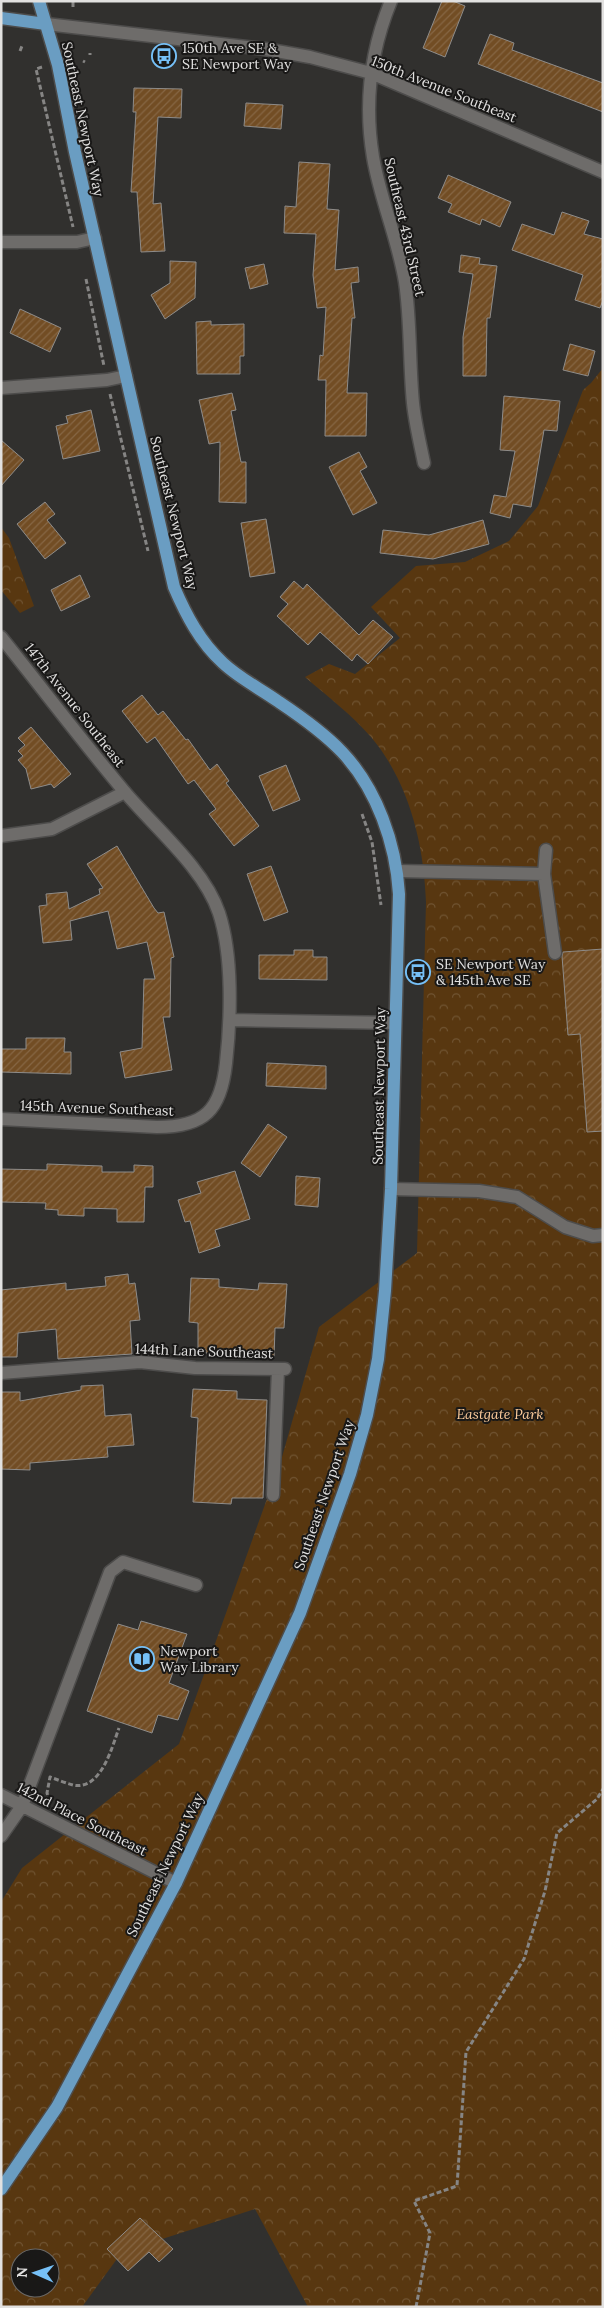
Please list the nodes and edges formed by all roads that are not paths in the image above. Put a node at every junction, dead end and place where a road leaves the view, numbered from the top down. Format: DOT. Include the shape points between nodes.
graph roads {
  1 [pos="39,1"];
  2 [pos="392,1"];
  3 [pos="1,18"];
  4 [pos="46,24"];
  5 [pos="371,73"];
  6 [pos="603,172"];
  7 [pos="95,238"];
  8 [pos="1,242"];
  9 [pos="126,376"];
  10 [pos="1,388"];
  11 [pos="424,462"];
  12 [pos="1,637"];
  13 [pos="124,792"];
  14 [pos="1,836"];
  15 [pos="546,850"];
  16 [pos="398,871"];
  17 [pos="544,874"];
  18 [pos="555,953"];
  19 [pos="231,1020"];
  20 [pos="395,1023"];
  21 [pos="1,1119"];
  22 [pos="192,1123"];
  23 [pos="391,1189"];
  24 [pos="603,1236"];
  25 [pos="1,1373"];
  26 [pos="273,1495"];
  27 [pos="196,1585"];
  28 [pos="1,1795"];
  29 [pos="22,1806"];
  30 [pos="1,1836"];
  31 [pos="176,1883"];
  32 [pos="1,2189"];
  1 -- 4 [label="main road, Southeast Newport Way"];
  2 -- 5 [label="street, Southeast 43rd Street" via="382,25"];
  3 -- 4 [label="main road, 150th Avenue Southeast"];
  4 -- 5 [label="street, 150th Avenue Southeast" via="265,49"];
  4 -- 7 [label="main road, Southeast Newport Way" via="58,65"];
  5 -- 6 [label="street, 150th Avenue Southeast"];
  5 -- 11 [label="street, Southeast 43rd Street" via="368,111 374,158 404,281 413,405"];
  7 -- 8 [label="street" via="77,242"];
  7 -- 9 [label="main road, Southeast Newport Way"];
  9 -- 10 [label="street"];
  9 -- 16 [label="main road, Southeast Newport Way" via="174,587 186,614 198,635 222,663 280,702 342,752 366,785 380,812"];
  12 -- 13 [label="street, 147th Avenue Southeast"];
  13 -- 14 [label="street" via="52,830"];
  13 -- 19 [label="street, 147th Avenue Southeast" via="186,860 208,890 218,911 225,934"];
  15 -- 17 [label="street"];
  16 -- 17 [label="street"];
  16 -- 20 [label="main road, Southeast Newport Way"];
  17 -- 18 [label="street"];
  19 -- 20 [label="street"];
  19 -- 22 [label="street, 147th Avenue Southeast" via="224,1086 207,1114"];
  20 -- 23 [label="main road, Southeast Newport Way"];
  21 -- 22 [label="street, 145th Avenue Southeast" via="157,1128 175,1128"];
  23 -- 24 [label="street" via="478,1191 517,1197 565,1227"];
  23 -- 31 [label="main road, Southeast Newport Way" via="378,1359 367,1415 350,1474 300,1613"];
  25 -- 26 [label="street, 144th Lane Southeast" via="140,1362 195,1368 281,1369"];
  27 -- 29 [label="street" via="123,1562 110,1572"];
  28 -- 29 [label="street, 142nd Place Southeast"];
  29 -- 30 [label="street"];
  29 -- 31 [label="street, 142nd Place Southeast"];
  31 -- 32 [label="main road, Southeast Newport Way" via="57,2106"];
}
